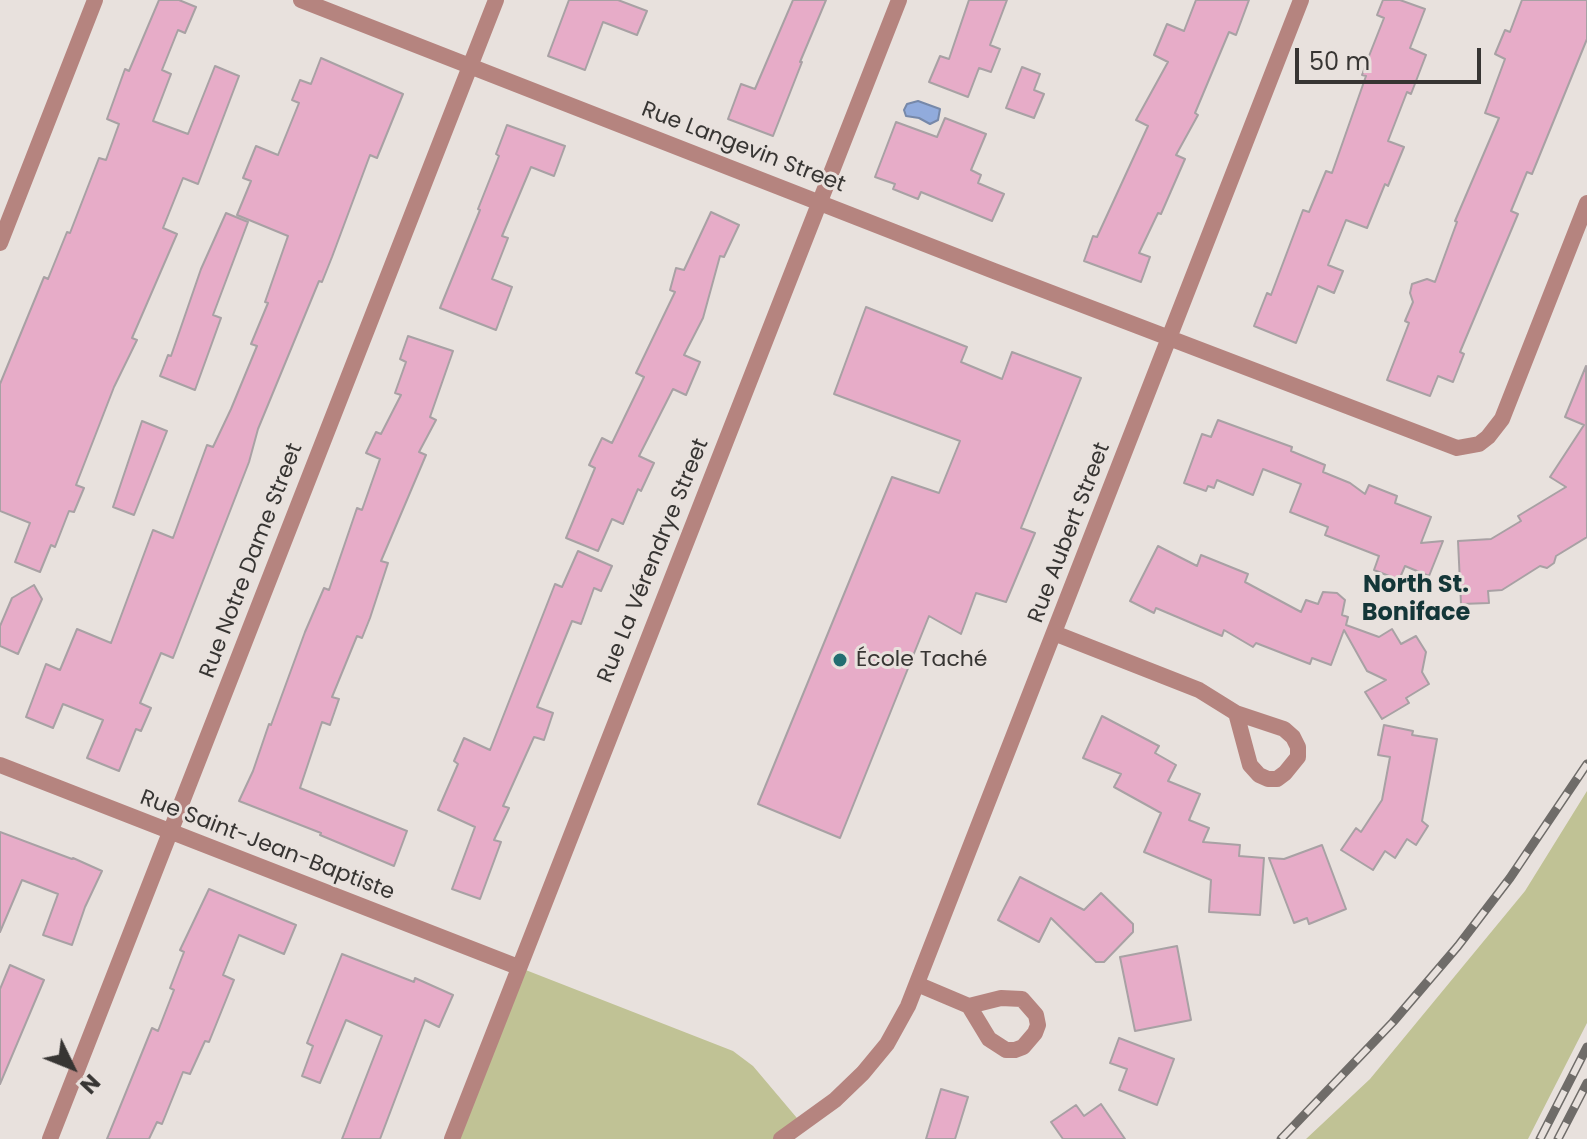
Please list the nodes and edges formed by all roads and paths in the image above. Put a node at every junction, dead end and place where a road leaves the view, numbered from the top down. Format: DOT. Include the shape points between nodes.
graph roads {
  1 [pos="95,0"];
  2 [pos="301,0"];
  3 [pos="496,0"];
  4 [pos="899,0"];
  5 [pos="1301,0"];
  6 [pos="470,66"];
  7 [pos="820,202"];
  8 [pos="1587,203"];
  9 [pos="0,243"];
  10 [pos="1169,338"];
  11 [pos="1054,633"];
  12 [pos="1236,713"];
  13 [pos="0,765"];
  14 [pos="170,832"];
  15 [pos="518,967"];
  16 [pos="917,984"];
  17 [pos="969,1006"];
  18 [pos="50,1139"];
  19 [pos="452,1139"];
  20 [pos="781,1139"];
  1 -- 9 [label="street"];
  2 -- 6 [label="street, Rue Langevin Street"];
  3 -- 6 [label="street, Rue Notre Dame Street"];
  4 -- 7 [label="street, Rue La Vérendrye Street"];
  5 -- 10 [label="street, Rue Aubert Street"];
  6 -- 7 [label="street, Rue Langevin Street"];
  6 -- 14 [label="street, Rue Notre Dame Street"];
  7 -- 10 [label="street, Rue Langevin Street"];
  7 -- 15 [label="street, Rue La Vérendrye Street"];
  8 -- 10 [label="street, Rue Langevin Street" via="1507,408 1479,444 1445,445"];
  10 -- 11 [label="street, Rue Aubert Street"];
  11 -- 12 [label="street" via="1199,690"];
  11 -- 16 [label="street, Rue Aubert Street"];
  12 -- 12 [label="street" via="1293,737 1298,757 1277,779 1259,775 1250,765"];
  13 -- 14 [label="street, Rue Saint-Jean-Baptiste"];
  14 -- 15 [label="street, Rue Saint-Jean-Baptiste"];
  14 -- 18 [label="street, Rue Notre Dame Street"];
  15 -- 19 [label="street, Rue La Vérendrye Street"];
  16 -- 17 [label="street"];
  16 -- 20 [label="street, Rue Aubert Street" via="900,1023 863,1073"];
}
